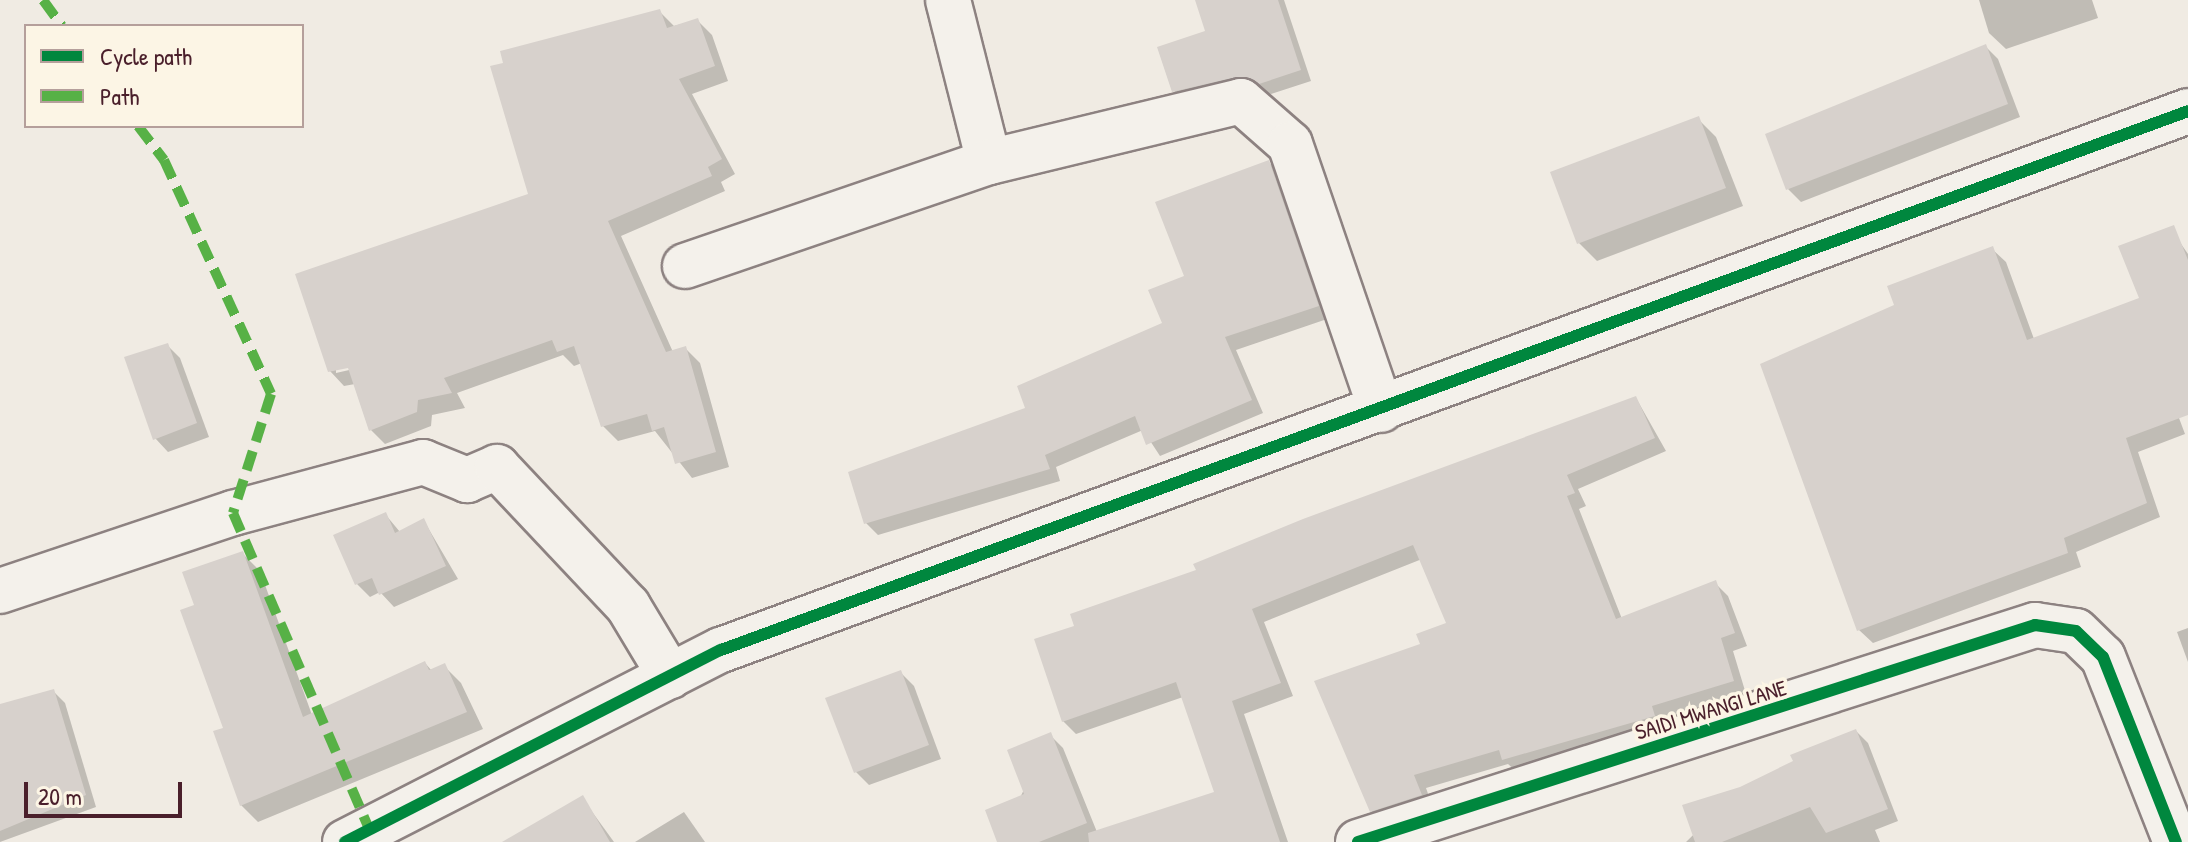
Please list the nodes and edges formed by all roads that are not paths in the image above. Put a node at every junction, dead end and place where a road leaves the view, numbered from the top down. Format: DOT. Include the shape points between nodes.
graph roads {
  1 [pos="948,0"];
  2 [pos="2188,111"];
  3 [pos="989,162"];
  4 [pos="685,266"];
  5 [pos="1381,410"];
  6 [pos="0,591"];
  7 [pos="670,676"];
  8 [pos="345,842"];
  9 [pos="1358,842"];
  10 [pos="2176,842"];
  1 -- 3 [label="street"];
  2 -- 5 [label="street"];
  3 -- 4 [label="street"];
  3 -- 5 [label="street" via="1217,101 1241,101 1263,114 1290,144"];
  5 -- 7 [label="street" via="721,650"];
  6 -- 7 [label="street" via="233,513 423,462 467,480 497,467 628,606"];
  7 -- 8 [label="street"];
  9 -- 10 [label="street, SAIDI MWANGI LANE" via="2035,625 2076,631 2103,657"];
}
